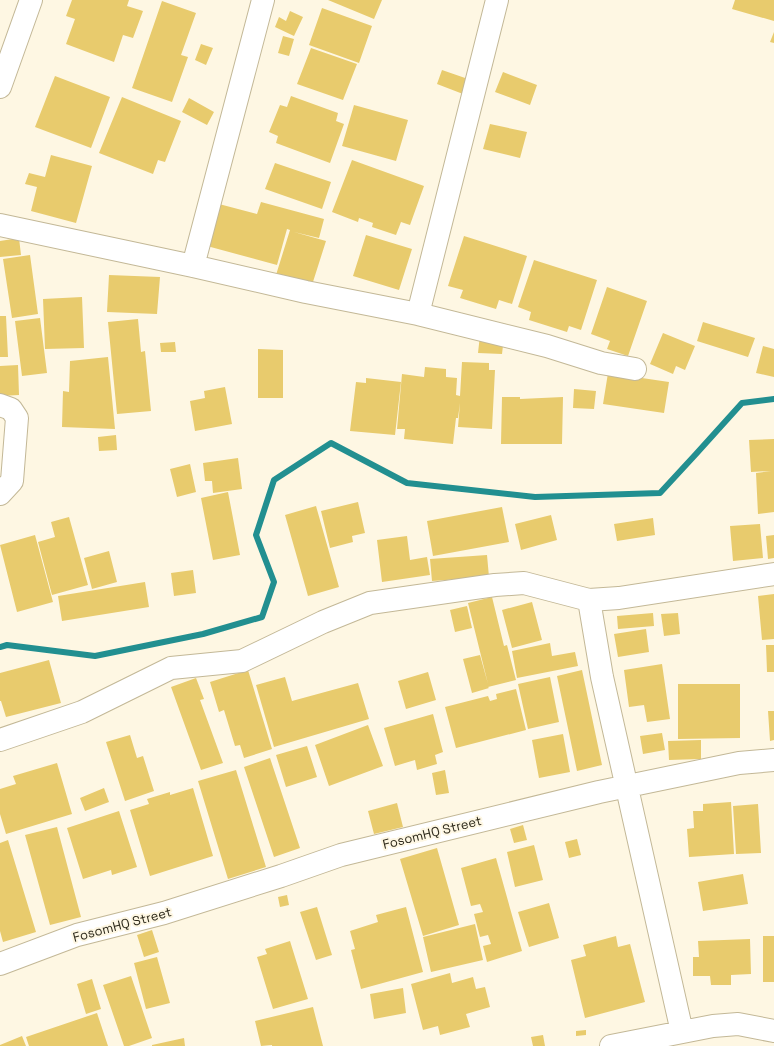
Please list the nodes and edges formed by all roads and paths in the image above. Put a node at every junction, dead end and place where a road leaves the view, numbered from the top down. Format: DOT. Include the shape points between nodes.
graph roads {
  1 [pos="31,0"];
  2 [pos="263,0"];
  3 [pos="497,0"];
  4 [pos="0,87"];
  5 [pos="0,225"];
  6 [pos="193,266"];
  7 [pos="418,314"];
  8 [pos="635,369"];
  9 [pos="0,405"];
  10 [pos="0,494"];
  11 [pos="774,574"];
  12 [pos="589,600"];
  13 [pos="0,740"];
  14 [pos="774,760"];
  15 [pos="627,786"];
  16 [pos="0,964"];
  17 [pos="774,1030"];
  18 [pos="682,1032"];
  19 [pos="611,1046"];
  1 -- 4 [label="street"];
  2 -- 6 [label="street"];
  3 -- 7 [label="street"];
  5 -- 6 [label="street"];
  6 -- 7 [label="street"];
  7 -- 8 [label="street" via="547,346 601,363"];
  9 -- 10 [label="street" via="12,410 17,418 12,481"];
  11 -- 12 [label="street" via="619,598"];
  12 -- 13 [label="street" via="524,584 495,585 370,603 323,622 242,661 171,668 82,712"];
  12 -- 15 [label="street" via="602,676"];
  14 -- 15 [label="street, FosomHQ Street" via="739,763"];
  15 -- 16 [label="street, FosomHQ Street" via="341,855 164,913 77,935"];
  15 -- 18 [label="street"];
  17 -- 18 [label="street" via="738,1024"];
  18 -- 19 [label="street"];
}
